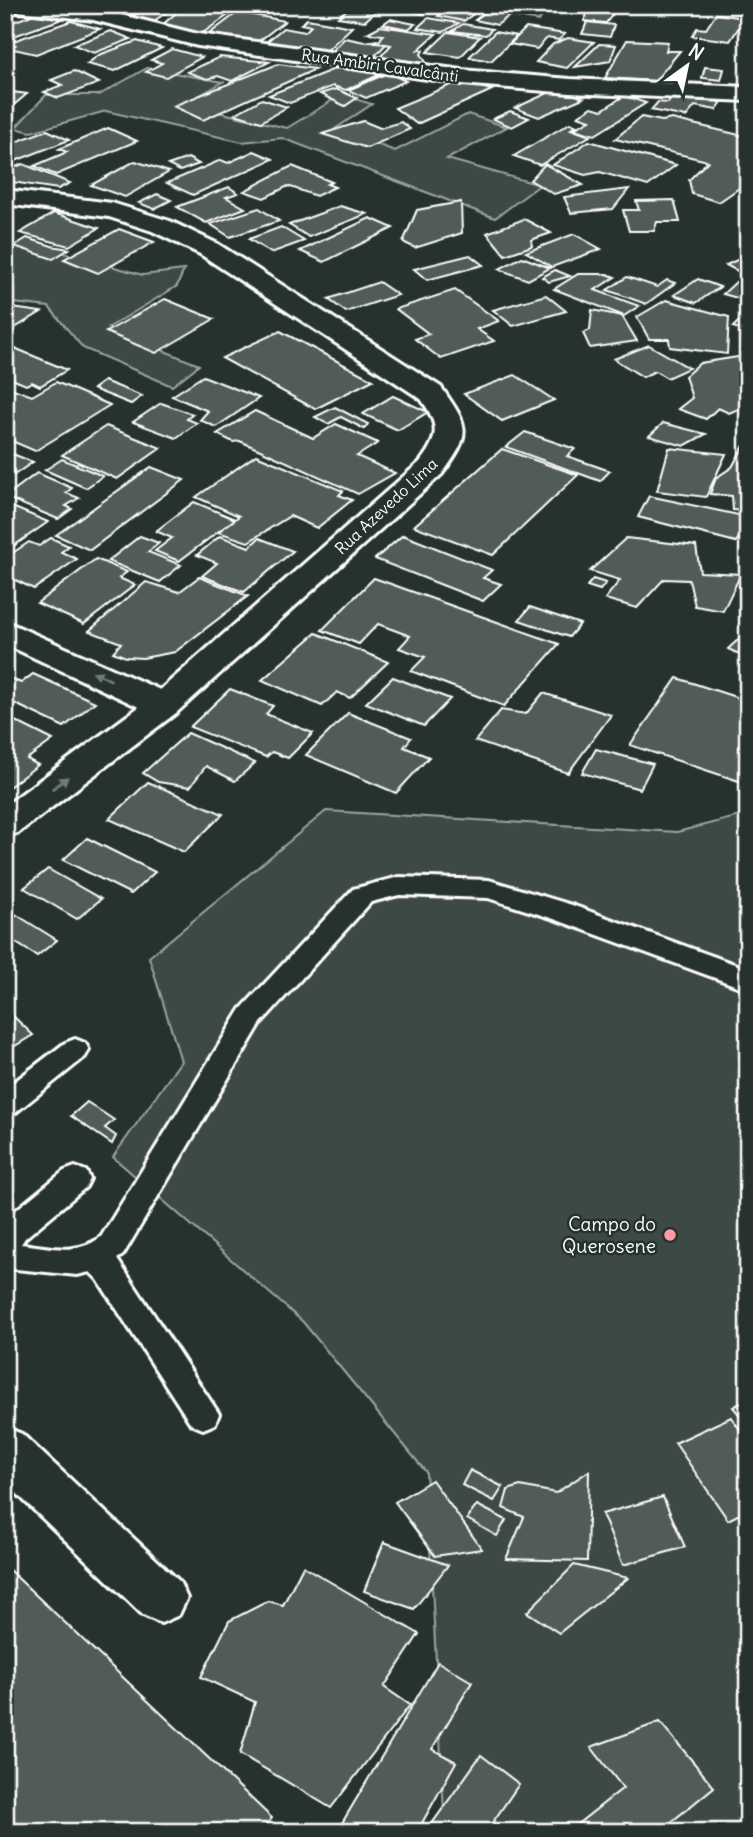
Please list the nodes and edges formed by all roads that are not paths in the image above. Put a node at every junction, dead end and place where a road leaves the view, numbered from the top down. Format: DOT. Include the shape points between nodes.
graph roads {
  1 [pos="17,5"];
  2 [pos="748,94"];
  3 [pos="5,197"];
  4 [pos="5,631"];
  5 [pos="164,705"];
  6 [pos="5,824"];
  7 [pos="748,980"];
  8 [pos="75,1050"];
  9 [pos="5,1105"];
  10 [pos="75,1179"];
  11 [pos="5,1245"];
  12 [pos="5,1255"];
  13 [pos="96,1258"];
  14 [pos="203,1414"];
  15 [pos="5,1449"];
  16 [pos="161,1598"];
  1 -- 2 [label="street, Rua Ambíri Cavalcânti" via="93,14 198,40 462,77"];
  3 -- 5 [label="street, Rua Azevedo Lima" via="112,210 209,248 430,393 449,418 450,445 431,468"];
  5 -- 4 [label="street, one-way"];
  6 -- 5 [label="street, Rua Azevedo Lima, one-way"];
  7 -- 13 [label="lane" via="489,889 399,887 362,895 251,1016 112,1246"];
  8 -- 9 [label="lane"];
  10 -- 11 [label="lane" via="14,1228"];
  12 -- 13 [label="lane" via="77,1262"];
  13 -- 14 [label="lane"];
  15 -- 16 [label="street"];
}
